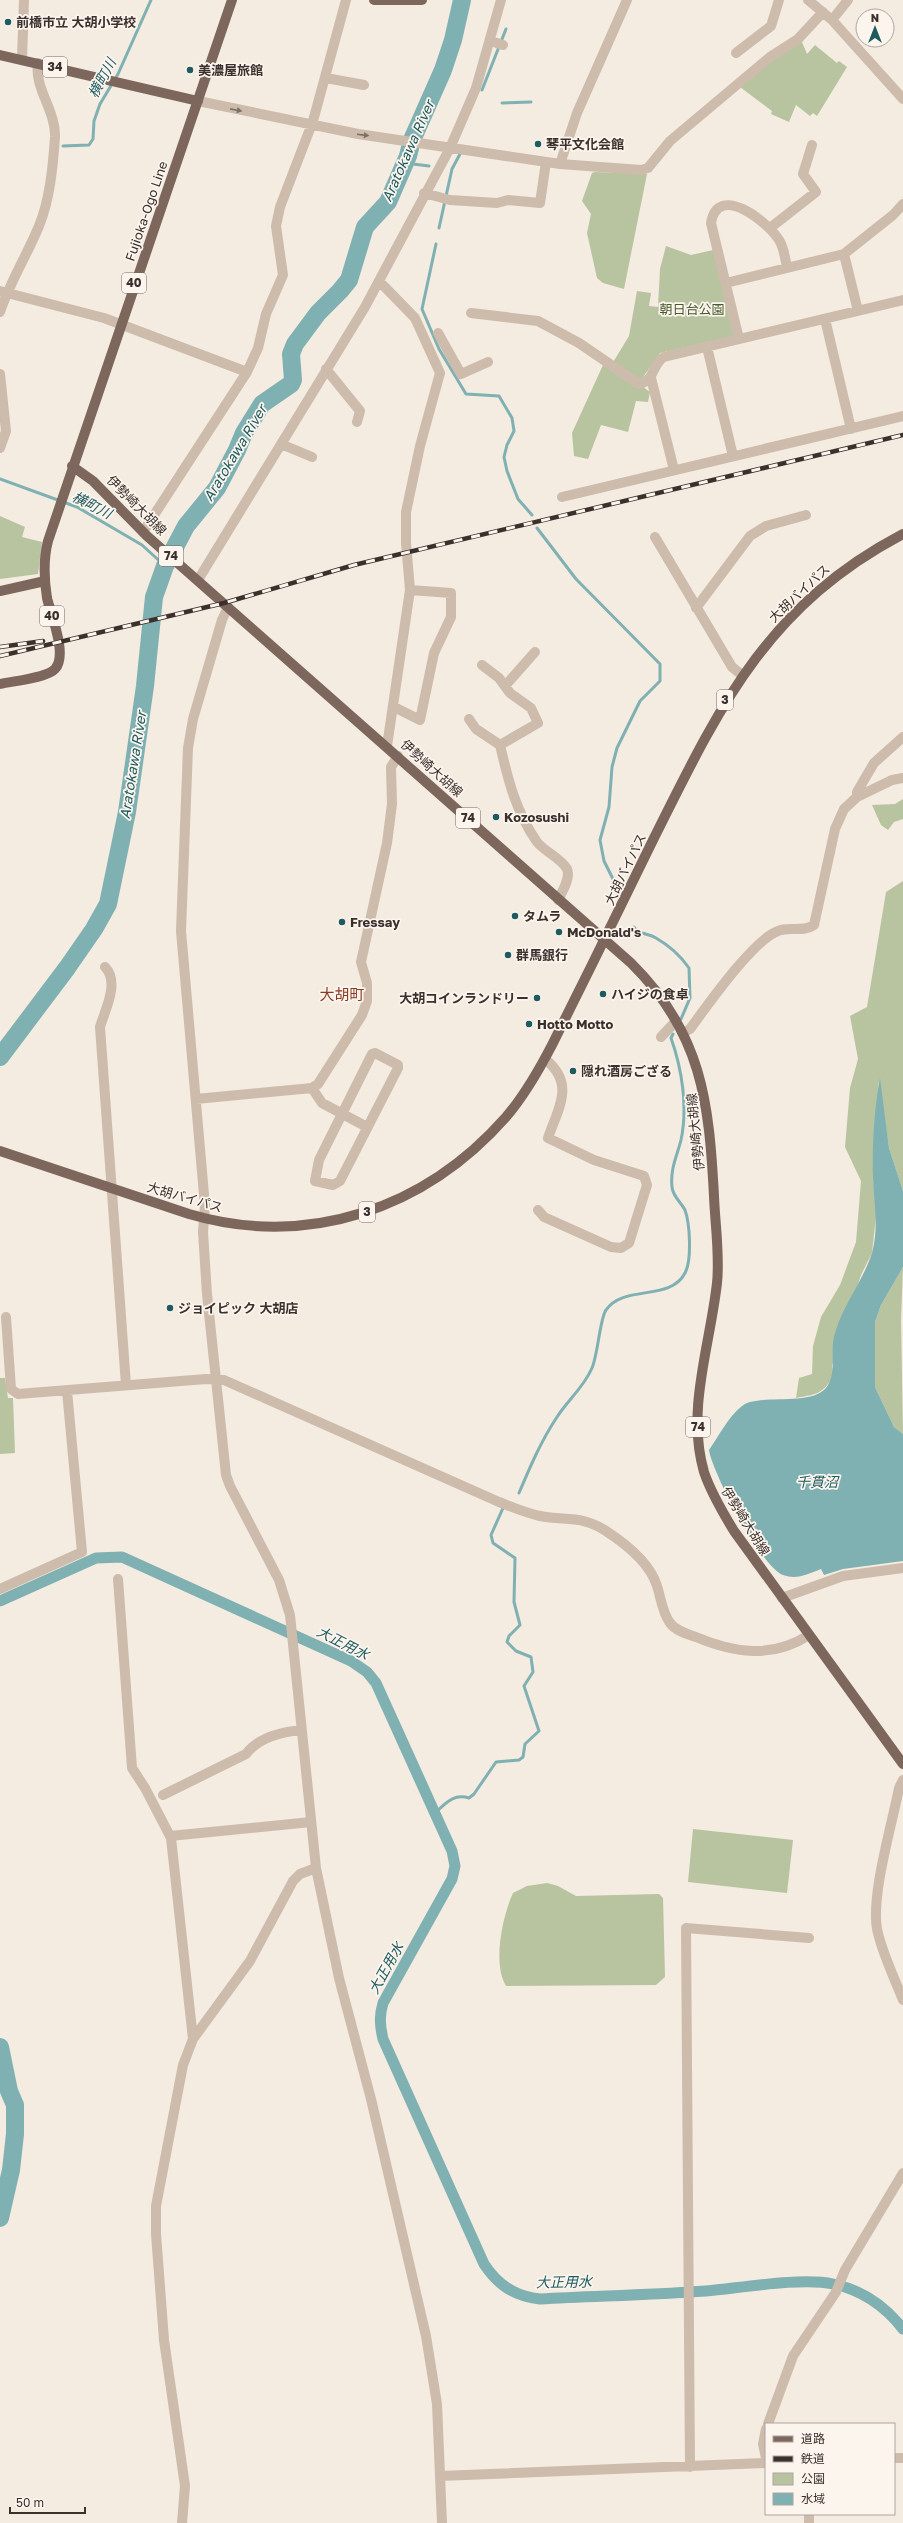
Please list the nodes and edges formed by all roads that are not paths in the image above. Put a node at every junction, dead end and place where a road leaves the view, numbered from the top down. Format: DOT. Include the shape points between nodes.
graph roads {
  1 [pos="24,0"];
  2 [pos="232,0"];
  3 [pos="346,0"];
  4 [pos="374,0"];
  5 [pos="422,0"];
  6 [pos="501,0"];
  7 [pos="627,0"];
  8 [pos="779,0"];
  9 [pos="808,0"];
  10 [pos="848,0"];
  11 [pos="823,12"];
  12 [pos="832,20"];
  13 [pos="736,53"];
  14 [pos="0,55"];
  15 [pos="22,59"];
  16 [pos="38,63"];
  17 [pos="326,78"];
  18 [pos="364,85"];
  19 [pos="903,98"];
  20 [pos="198,100"];
  21 [pos="312,124"];
  22 [pos="812,145"];
  23 [pos="448,147"];
  24 [pos="546,162"];
  25 [pos="560,164"];
  26 [pos="424,193"];
  27 [pos="901,211"];
  28 [pos="770,228"];
  29 [pos="844,254"];
  30 [pos="787,267"];
  31 [pos="379,281"];
  32 [pos="726,283"];
  33 [pos="3,292"];
  34 [pos="903,300"];
  35 [pos="858,311"];
  36 [pos="0,312"];
  37 [pos="471,313"];
  38 [pos="825,319"];
  39 [pos="120,323"];
  40 [pos="739,339"];
  41 [pos="437,342"];
  42 [pos="707,347"];
  43 [pos="488,362"];
  44 [pos="326,369"];
  45 [pos="247,372"];
  46 [pos="0,374"];
  47 [pos="651,378"];
  48 [pos="903,416"];
  49 [pos="357,422"];
  50 [pos="851,429"];
  51 [pos="281,444"];
  52 [pos="0,448"];
  53 [pos="733,456"];
  54 [pos="312,457"];
  55 [pos="72,466"];
  56 [pos="674,470"];
  57 [pos="562,497"];
  58 [pos="806,515"];
  59 [pos="145,534"];
  60 [pos="903,534"];
  61 [pos="655,538"];
  62 [pos="197,578"];
  63 [pos="45,581"];
  64 [pos="410,590"];
  65 [pos="0,591"];
  66 [pos="228,607"];
  67 [pos="696,608"];
  68 [pos="535,652"];
  69 [pos="482,665"];
  70 [pos="742,675"];
  71 [pos="0,684"];
  72 [pos="505,686"];
  73 [pos="394,707"];
  74 [pos="468,719"];
  75 [pos="903,738"];
  76 [pos="500,745"];
  77 [pos="387,746"];
  78 [pos="398,756"];
  79 [pos="903,778"];
  80 [pos="857,798"];
  81 [pos="558,900"];
  82 [pos="605,940"];
  83 [pos="105,967"];
  84 [pos="676,1021"];
  85 [pos="683,1034"];
  86 [pos="661,1038"];
  87 [pos="545,1059"];
  88 [pos="312,1088"];
  89 [pos="196,1099"];
  90 [pos="341,1114"];
  91 [pos="367,1127"];
  92 [pos="3,1152"];
  93 [pos="111,1188"];
  94 [pos="538,1210"];
  95 [pos="204,1218"];
  96 [pos="6,1317"];
  97 [pos="216,1379"];
  98 [pos="126,1385"];
  99 [pos="67,1391"];
  100 [pos="903,1568"];
  101 [pos="118,1578"];
  102 [pos="0,1589"];
  103 [pos="782,1598"];
  104 [pos="809,1635"];
  105 [pos="301,1730"];
  106 [pos="903,1764"];
  107 [pos="903,1780"];
  108 [pos="162,1795"];
  109 [pos="311,1822"];
  110 [pos="170,1836"];
  111 [pos="316,1868"];
  112 [pos="808,1938"];
  113 [pos="903,2000"];
  114 [pos="193,2039"];
  115 [pos="903,2172"];
  116 [pos="768,2423"];
  117 [pos="765,2436"];
  118 [pos="765,2451"];
  119 [pos="765,2463"];
  120 [pos="690,2467"];
  121 [pos="440,2476"];
  122 [pos="182,2523"];
  123 [pos="442,2523"];
  1 -- 15 [label="street"];
  2 -- 20 [label="main road, Fujioka-Ogo Line"];
  3 -- 17 [label="street"];
  4 -- 5 [label="main road"];
  6 -- 23 [label="street" via="498,44"];
  7 -- 25 [label="street" via="577,113"];
  8 -- 13 [label="street" via="771,26"];
  9 -- 11 [label="street"];
  10 -- 12 [label="street"];
  11 -- 12 [label="street"];
  11 -- 25 [label="street" via="798,39 770,57 676,137 645,170"];
  12 -- 19 [label="street"];
  14 -- 15 [label="main road, 34"];
  15 -- 16 [label="main road, 34"];
  16 -- 20 [label="main road, 34"];
  16 -- 33 [label="street" via="37,75 52,116 55,134 49,189 39,227"];
  17 -- 18 [label="street"];
  17 -- 21 [label="street"];
  20 -- 21 [label="street, one-way"];
  20 -- 39 [label="main road, Fujioka-Ogo Line / 40"];
  21 -- 23 [label="street, one-way"];
  21 -- 45 [label="street" via="277,217 276,233 283,276 266,314 258,348"];
  22 -- 28 [label="street" via="803,174 816,192"];
  23 -- 24 [label="street"];
  23 -- 26 [label="street"];
  24 -- 25 [label="street"];
  24 -- 26 [label="street" via="540,203 445,200"];
  26 -- 31 [label="street"];
  27 -- 29 [label="street"];
  28 -- 30 [label="street" via="780,242"];
  28 -- 32 [label="street" via="730,204 722,205 714,214 711,223"];
  29 -- 30 [label="street"];
  29 -- 35 [label="street"];
  30 -- 32 [label="street"];
  31 -- 41 [label="street"];
  31 -- 44 [label="street"];
  32 -- 40 [label="street"];
  33 -- 36 [label="street"];
  33 -- 39 [label="street"];
  34 -- 35 [label="street"];
  35 -- 38 [label="street"];
  37 -- 47 [label="street" via="538,321 579,343 634,383 642,383"];
  38 -- 40 [label="street"];
  38 -- 50 [label="street"];
  39 -- 45 [label="street"];
  39 -- 55 [label="main road, Fujioka-Ogo Line / 40"];
  40 -- 42 [label="street"];
  41 -- 43 [label="street" via="461,374"];
  41 -- 64 [label="street" via="440,376 406,512"];
  42 -- 47 [label="street" via="664,356"];
  42 -- 53 [label="street"];
  44 -- 49 [label="street" via="360,411"];
  44 -- 51 [label="street"];
  45 -- 59 [label="street"];
  46 -- 52 [label="street" via="6,431"];
  47 -- 56 [label="street"];
  48 -- 50 [label="street"];
  50 -- 53 [label="street"];
  51 -- 54 [label="street"];
  51 -- 62 [label="street"];
  53 -- 56 [label="street"];
  55 -- 59 [label="main road, 伊勢崎大胡線 / 74" via="93,481"];
  55 -- 63 [label="main road, 40" via="45,555"];
  56 -- 57 [label="street"];
  58 -- 67 [label="street" via="766,526 750,536"];
  59 -- 62 [label="main road, 伊勢崎大胡線 / 74"];
  60 -- 70 [label="main road, 大胡バイパス / 3" via="864,556 816,592 766,643"];
  61 -- 67 [label="street"];
  62 -- 66 [label="main road, 伊勢崎大胡線 / 74"];
  63 -- 65 [label="main road"];
  63 -- 71 [label="main road, 40" via="60,650 59,663 56,669 44,675"];
  64 -- 73 [label="street"];
  64 -- 73 [label="street" via="451,593 451,616 434,653 420,720"];
  66 -- 77 [label="main road, 伊勢崎大胡線 / 74"];
  66 -- 89 [label="street" via="193,719 188,748 181,931"];
  67 -- 70 [label="street" via="732,667"];
  68 -- 72 [label="street"];
  69 -- 72 [label="street"];
  70 -- 82 [label="main road, 大胡バイパス / 3" via="702,742"];
  72 -- 76 [label="street" via="517,699 531,708 538,723"];
  73 -- 77 [label="street"];
  74 -- 76 [label="street" via="476,729"];
  75 -- 80 [label="street" via="874,763 857,792"];
  76 -- 81 [label="street" via="510,791 526,822 542,847 566,868 569,874"];
  77 -- 78 [label="main road, 伊勢崎大胡線 / 74"];
  78 -- 81 [label="main road, 伊勢崎大胡線 / 74"];
  78 -- 88 [label="street" via="391,768 392,804 387,843 361,962 367,983 367,1001 362,1015 318,1084"];
  79 -- 80 [label="street" via="892,780"];
  80 -- 85 [label="street" via="844,809 835,829 814,925 801,930 778,931 763,942 731,974 690,1029"];
  81 -- 82 [label="main road, 伊勢崎大胡線 / 74"];
  82 -- 84 [label="main road, 伊勢崎大胡線 / 74" via="645,978"];
  82 -- 87 [label="main road, 大胡バイパス / 3"];
  83 -- 93 [label="street" via="110,974 111,989 100,1027"];
  84 -- 85 [label="main road, 伊勢崎大胡線 / 74"];
  84 -- 86 [label="street"];
  85 -- 103 [label="main road, 伊勢崎大胡線 / 74" via="696,1064 706,1100 717,1252 716,1290 698,1411 700,1455 709,1485 723,1512"];
  87 -- 94 [label="street" via="555,1069 564,1093 548,1138 594,1160 644,1176 647,1185 629,1243 621,1248 611,1247 544,1217"];
  87 -- 95 [label="main road, 大胡バイパス / 3" via="514,1108 485,1140 441,1176 408,1195 361,1214 309,1224 259,1226"];
  88 -- 89 [label="street"];
  88 -- 90 [label="street" via="322,1103"];
  89 -- 95 [label="street"];
  90 -- 91 [label="street"];
  90 -- 91 [label="street" via="319,1160 315,1181 338,1184"];
  90 -- 91 [label="street" via="372,1054 375,1053 398,1065"];
  92 -- 93 [label="main road, 大胡バイパス / 3"];
  93 -- 95 [label="main road, 大胡バイパス / 3"];
  93 -- 98 [label="street"];
  95 -- 97 [label="street" via="205,1263"];
  96 -- 99 [label="street" via="11,1389 18,1394"];
  97 -- 98 [label="street"];
  97 -- 104 [label="street" via="230,1382 499,1502 539,1516 581,1519 605,1530 631,1550 647,1567 657,1584 664,1611 676,1629 710,1643 752,1652 781,1648"];
  97 -- 105 [label="street" via="230,1486 279,1580 292,1626"];
  98 -- 99 [label="street"];
  99 -- 102 [label="street" via="82,1552"];
  100 -- 103 [label="street" via="843,1576"];
  101 -- 110 [label="street" via="132,1768"];
  103 -- 104 [label="main road, 伊勢崎大胡線 / 74"];
  104 -- 106 [label="main road, 伊勢崎大胡線 / 74"];
  105 -- 108 [label="street" via="288,1731 253,1744 246,1754"];
  105 -- 109 [label="street"];
  107 -- 113 [label="street" via="899,1788 875,1905 882,1947"];
  109 -- 110 [label="street"];
  109 -- 111 [label="street"];
  110 -- 114 [label="street"];
  111 -- 114 [label="street" via="300,1874 293,1881 250,1961"];
  111 -- 121 [label="street" via="339,1978 371,2099 426,2336 437,2404"];
  112 -- 120 [label="street" via="686,1928"];
  114 -- 122 [label="street" via="183,2065 156,2206 164,2340 185,2486"];
  115 -- 116 [label="street" via="842,2275 836,2292 793,2356"];
  117 -- 118 [label="street"];
  119 -- 120 [label="street"];
  120 -- 121 [label="street"];
  121 -- 123 [label="street"];
}
